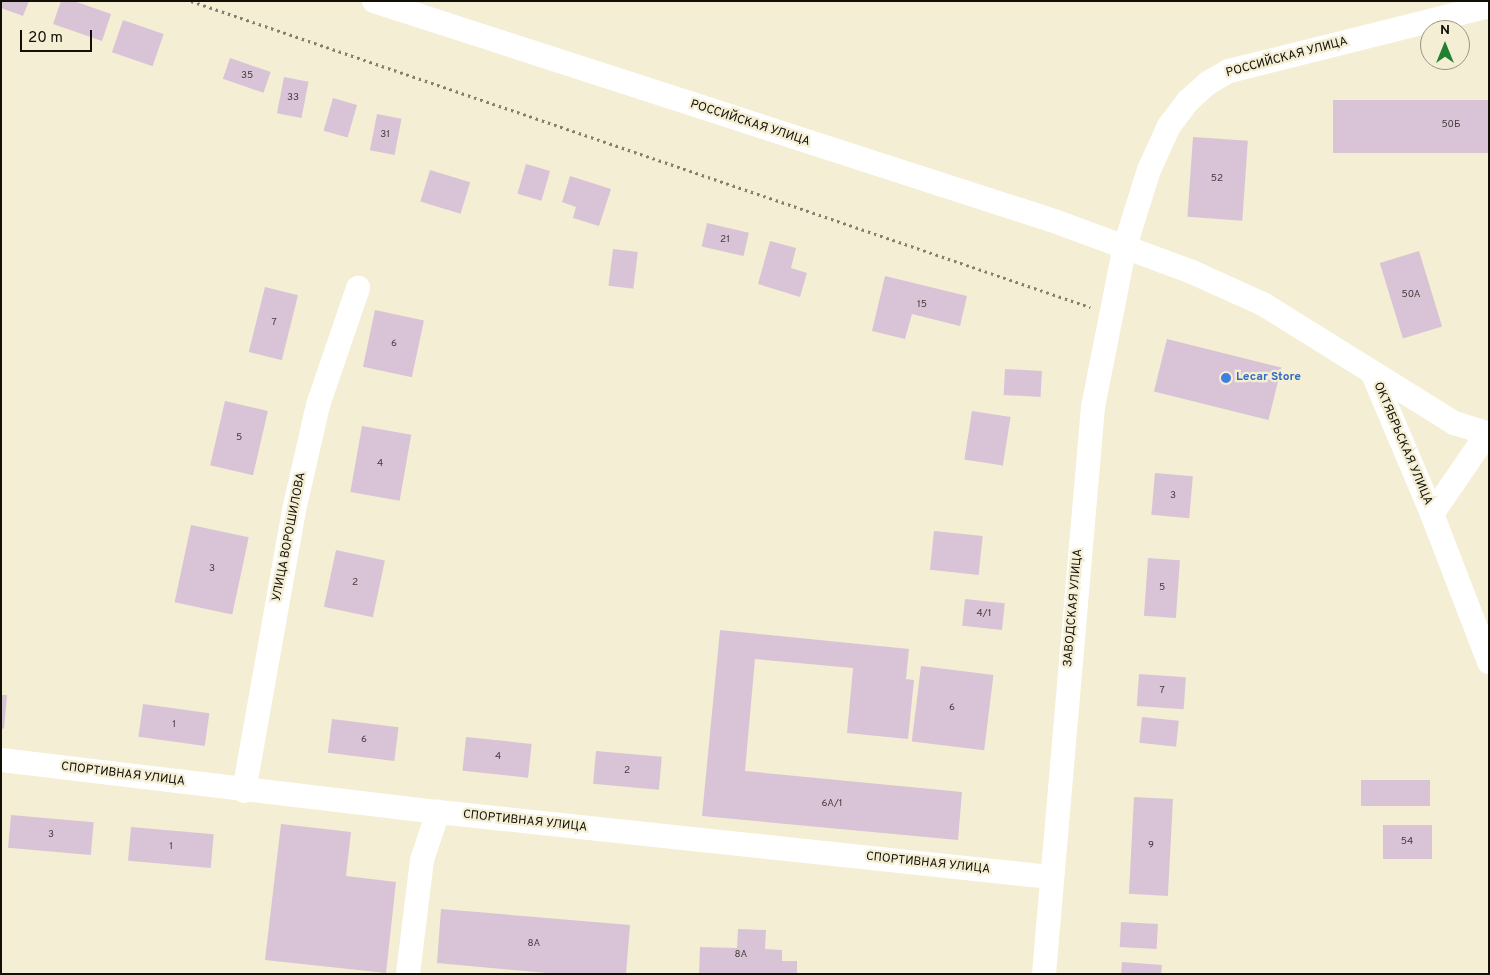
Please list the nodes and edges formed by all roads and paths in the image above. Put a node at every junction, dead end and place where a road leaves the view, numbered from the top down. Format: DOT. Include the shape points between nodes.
graph roads {
  1 [pos="191,1"];
  2 [pos="374,1"];
  3 [pos="1489,6"];
  4 [pos="1125,246"];
  5 [pos="358,288"];
  6 [pos="1111,314"];
  7 [pos="1373,374"];
  8 [pos="1488,434"];
  9 [pos="1432,514"];
  10 [pos="1489,662"];
  11 [pos="1,760"];
  12 [pos="244,791"];
  13 [pos="438,812"];
  14 [pos="1050,877"];
  15 [pos="408,974"];
  16 [pos="1044,974"];
  1 -- 6 [label="path"];
  2 -- 4 [label="street, РОССИЙСКАЯ УЛИЦА"];
  3 -- 4 [label="street, РОССИЙСКАЯ УЛИЦА" via="1229,71 1208,83 1188,101 1169,126 1149,170"];
  4 -- 6 [label="street, ЗАВОДСКАЯ УЛИЦА"];
  4 -- 7 [label="street, РОССИЙСКАЯ УЛИЦА" via="1263,304"];
  5 -- 12 [label="street, УЛИЦА ВОРОШИЛОВА" via="318,406 296,500"];
  6 -- 14 [label="street, ЗАВОДСКАЯ УЛИЦА" via="1093,407"];
  7 -- 8 [label="street, РОССИЙСКАЯ УЛИЦА" via="1454,423"];
  7 -- 9 [label="street, ОКТЯБРЬСКАЯ УЛИЦА"];
  8 -- 9 [label="street, ОКТЯБРЬСКАЯ УЛИЦА"];
  9 -- 10 [label="street, ОКТЯБРЬСКАЯ УЛИЦА"];
  11 -- 12 [label="street, СПОРТИВНАЯ УЛИЦА"];
  12 -- 13 [label="street, СПОРТИВНАЯ УЛИЦА"];
  13 -- 14 [label="street, СПОРТИВНАЯ УЛИЦА"];
  13 -- 15 [label="street" via="422,860"];
  14 -- 16 [label="street, ЗАВОДСКАЯ УЛИЦА"];
}
